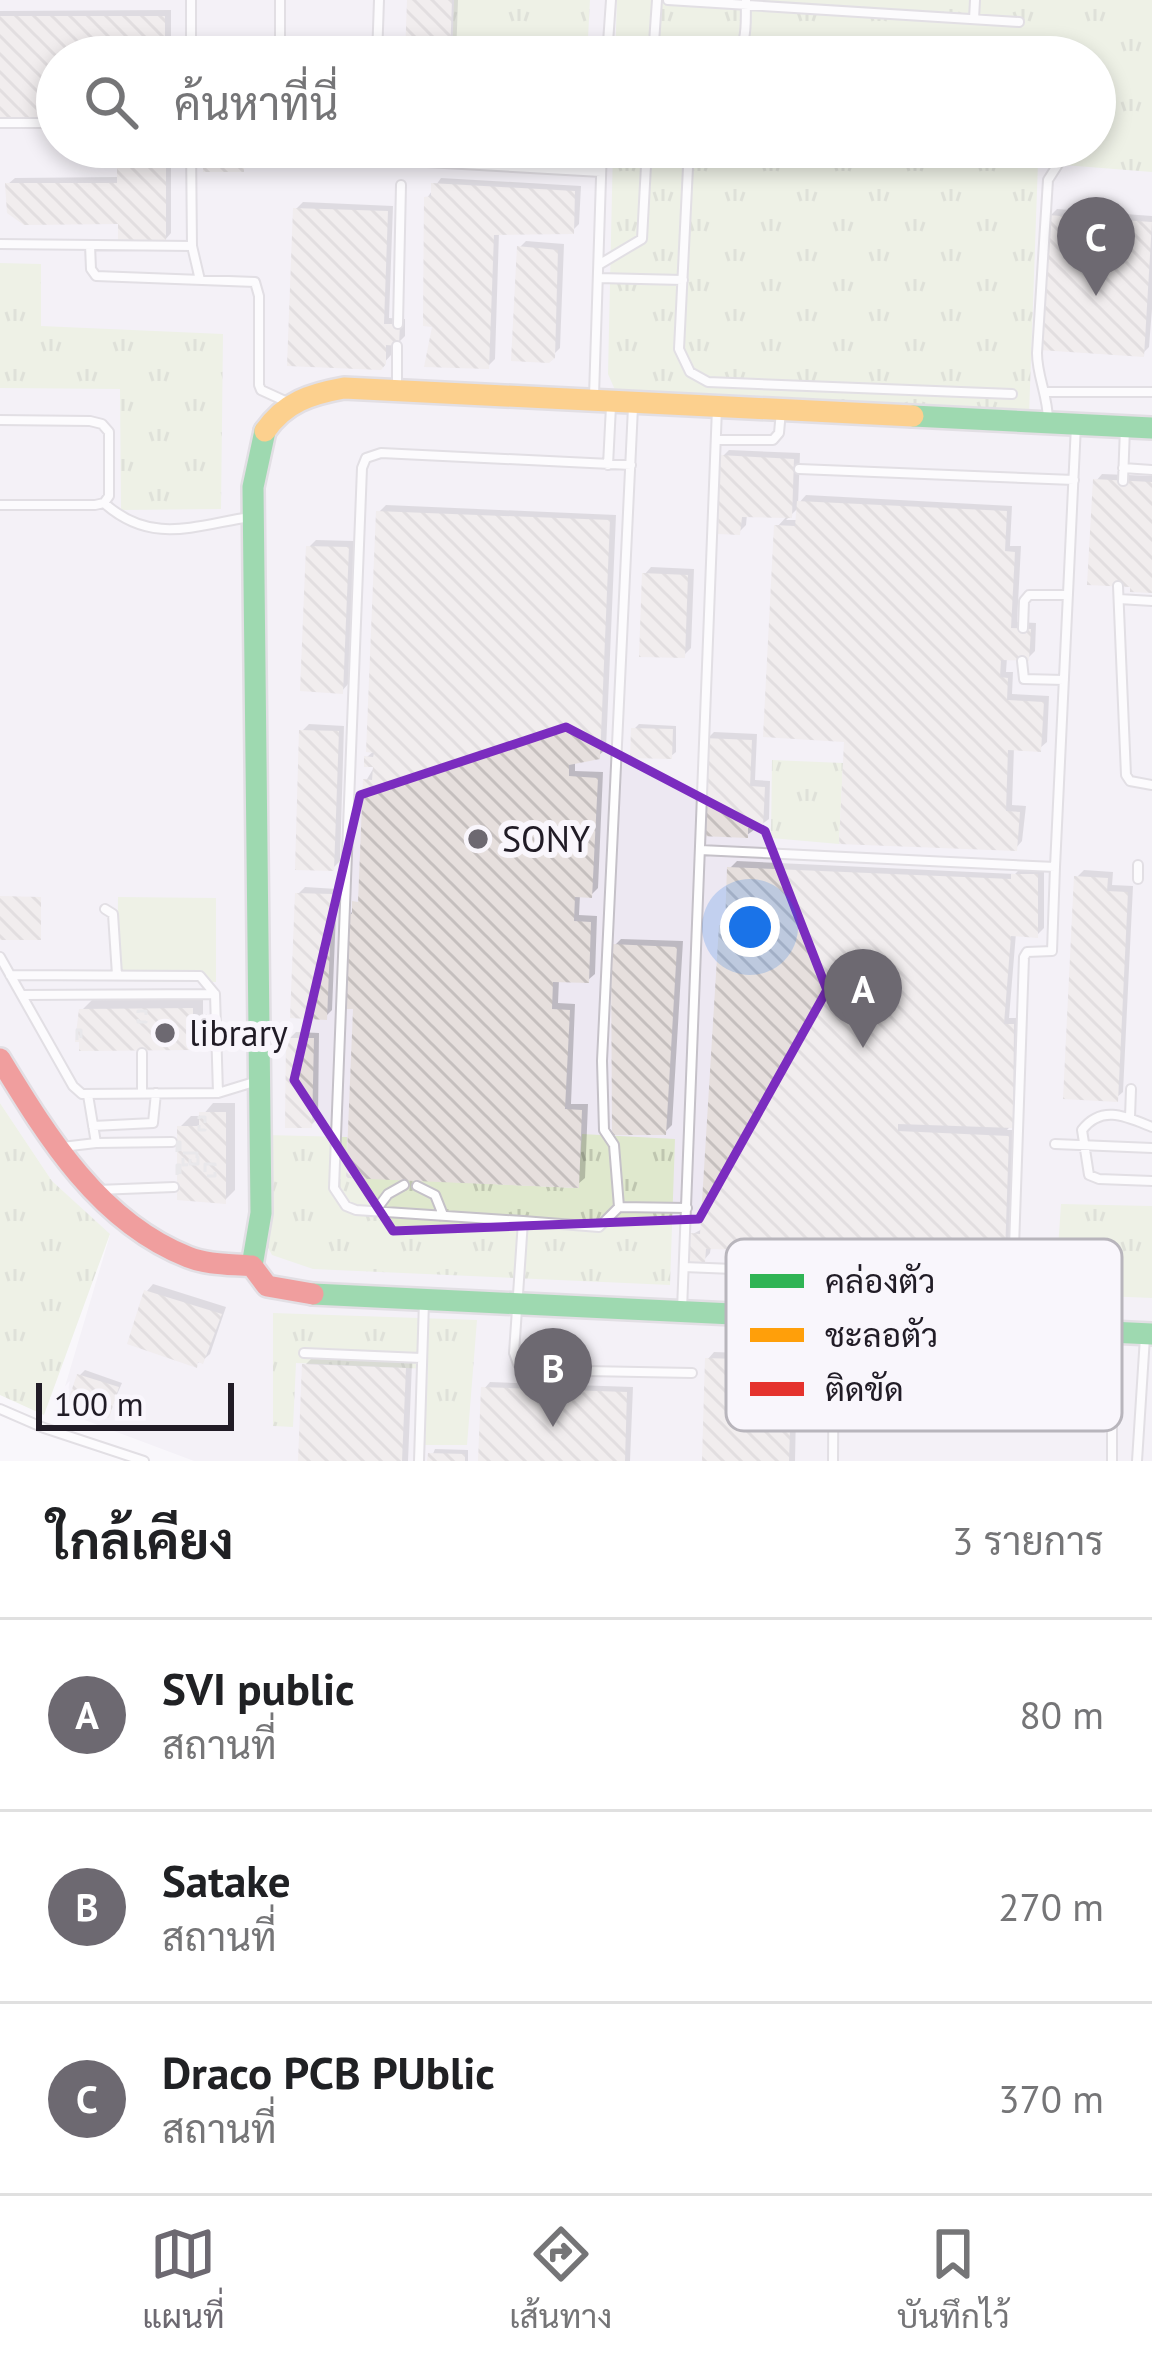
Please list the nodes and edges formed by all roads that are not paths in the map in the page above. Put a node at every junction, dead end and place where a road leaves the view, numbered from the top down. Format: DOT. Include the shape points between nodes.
graph roads {
  1 [pos="191,0"];
  2 [pos="280,0"];
  3 [pos="379,0"];
  4 [pos="610,0"];
  5 [pos="657,0"];
  6 [pos="668,0"];
  7 [pos="975,0"];
  8 [pos="746,2"];
  9 [pos="974,19"];
  10 [pos="1019,22"];
  11 [pos="191,36"];
  12 [pos="280,36"];
  13 [pos="378,36"];
  14 [pos="609,36"];
  15 [pos="654,36"];
  16 [pos="745,36"];
  17 [pos="0,123"];
  18 [pos="36,124"];
  19 [pos="191,168"];
  20 [pos="536,168"];
  21 [pos="601,168"];
  22 [pos="646,168"];
  23 [pos="688,168"];
  24 [pos="1056,168"];
  25 [pos="601,172"];
  26 [pos="401,185"];
  27 [pos="0,244"];
  28 [pos="90,245"];
  29 [pos="192,246"];
  30 [pos="598,264"];
  31 [pos="598,278"];
  32 [pos="200,280"];
  33 [pos="682,280"];
  34 [pos="398,325"];
  35 [pos="397,346"];
  36 [pos="397,391"];
  37 [pos="1047,392"];
  38 [pos="1152,392"];
  39 [pos="1012,394"];
  40 [pos="289,403"];
  41 [pos="613,404"];
  42 [pos="717,408"];
  43 [pos="781,411"];
  44 [pos="0,420"];
  45 [pos="1048,422"];
  46 [pos="1076,424"];
  47 [pos="1125,427"];
  48 [pos="1152,428"];
  49 [pos="716,440"];
  50 [pos="608,464"];
  51 [pos="631,465"];
  52 [pos="1123,468"];
  53 [pos="799,469"];
  54 [pos="1152,470"];
  55 [pos="1074,480"];
  56 [pos="1123,481"];
  57 [pos="104,502"];
  58 [pos="0,505"];
  59 [pos="253,516"];
  60 [pos="1118,586"];
  61 [pos="1068,595"];
  62 [pos="1119,599"];
  63 [pos="1152,601"];
  64 [pos="1023,628"];
  65 [pos="1022,661"];
  66 [pos="1064,680"];
  67 [pos="1152,785"];
  68 [pos="700,850"];
  69 [pos="1138,866"];
  70 [pos="1055,867"];
  71 [pos="1138,879"];
  72 [pos="105,909"];
  73 [pos="0,957"];
  74 [pos="10,975"];
  75 [pos="117,975"];
  76 [pos="214,994"];
  77 [pos="21,995"];
  78 [pos="142,1053"];
  79 [pos="0,1059"];
  80 [pos="259,1080"];
  81 [pos="1131,1089"];
  82 [pos="142,1093"];
  83 [pos="156,1093"];
  84 [pos="218,1093"];
  85 [pos="88,1095"];
  86 [pos="1130,1117"];
  87 [pos="93,1126"];
  88 [pos="1152,1127"];
  89 [pos="172,1142"];
  90 [pos="92,1143"];
  91 [pos="1055,1144"];
  92 [pos="1082,1144"];
  93 [pos="64,1147"];
  94 [pos="1152,1148"];
  95 [pos="1152,1180"];
  96 [pos="404,1185"];
  97 [pos="417,1186"];
  98 [pos="174,1187"];
  99 [pos="93,1190"];
  100 [pos="620,1207"];
  101 [pos="687,1208"];
  102 [pos="375,1211"];
  103 [pos="443,1215"];
  104 [pos="523,1221"];
  105 [pos="1014,1239"];
  106 [pos="252,1266"];
  107 [pos="684,1268"];
  108 [pos="726,1270"];
  109 [pos="424,1300"];
  110 [pos="517,1304"];
  111 [pos="683,1305"];
  112 [pos="726,1309"];
  113 [pos="1147,1340"];
  114 [pos="304,1353"];
  115 [pos="421,1358"];
  116 [pos="692,1373"];
  117 [pos="0,1408"];
  118 [pos="833,1431"];
  119 [pos="1112,1431"];
  120 [pos="144,1461"];
  121 [pos="419,1461"];
  122 [pos="833,1461"];
  123 [pos="1112,1461"];
  124 [pos="1137,1461"];
  1 -- 11 [label="lane"];
  2 -- 12 [label="lane"];
  3 -- 13 [label="lane"];
  4 -- 14 [label="lane"];
  5 -- 15 [label="lane"];
  6 -- 8 [label="lane"];
  7 -- 9 [label="lane"];
  8 -- 9 [label="lane"];
  8 -- 16 [label="lane"];
  9 -- 10 [label="lane"];
  17 -- 18 [label="lane"];
  19 -- 29 [label="lane"];
  20 -- 25 [label="lane"];
  21 -- 25 [label="lane"];
  22 -- 30 [label="lane" via="642,239"];
  23 -- 33 [label="lane"];
  24 -- 37 [label="lane" via="1048,180 1036,353"];
  25 -- 30 [label="lane"];
  26 -- 34 [label="lane"];
  27 -- 28 [label="lane"];
  28 -- 29 [label="lane"];
  28 -- 32 [label="lane" via="97,276"];
  29 -- 32 [label="lane"];
  30 -- 31 [label="lane"];
  31 -- 33 [label="lane"];
  31 -- 41 [label="lane"];
  32 -- 40 [label="lane" via="258,286 259,385"];
  33 -- 39 [label="lane" via="682,361 708,382"];
  35 -- 36 [label="lane"];
  36 -- 40 [label="street" via="344,388"];
  36 -- 41 [label="street"];
  37 -- 38 [label="lane"];
  37 -- 45 [label="lane"];
  40 -- 59 [label="street" via="258,442"];
  41 -- 42 [label="street"];
  41 -- 50 [label="lane"];
  41 -- 51 [label="lane"];
  42 -- 43 [label="street"];
  42 -- 49 [label="lane"];
  43 -- 45 [label="street"];
  43 -- 49 [label="lane" via="773,440"];
  44 -- 57 [label="lane" via="103,424 110,496"];
  45 -- 46 [label="street"];
  46 -- 47 [label="street"];
  46 -- 55 [label="lane"];
  47 -- 48 [label="street"];
  47 -- 52 [label="lane"];
  49 -- 68 [label="lane"];
  50 -- 51 [label="lane"];
  50 -- 102 [label="lane" via="381,452 362,468 333,1158 337,1197"];
  51 -- 100 [label="lane" via="602,1061 604,1130 614,1145"];
  52 -- 54 [label="lane"];
  52 -- 56 [label="lane"];
  53 -- 55 [label="lane"];
  55 -- 61 [label="lane"];
  57 -- 58 [label="lane"];
  57 -- 59 [label="lane" via="142,528"];
  59 -- 80 [label="street"];
  60 -- 62 [label="lane"];
  61 -- 64 [label="lane" via="1029,595"];
  61 -- 66 [label="lane"];
  62 -- 63 [label="lane"];
  62 -- 67 [label="lane" via="1126,775"];
  65 -- 66 [label="lane" via="1024,679"];
  66 -- 70 [label="lane"];
  68 -- 70 [label="lane"];
  68 -- 101 [label="lane"];
  69 -- 71 [label="lane"];
  70 -- 105 [label="lane" via="1051,952 1024,957"];
  72 -- 75 [label="lane" via="113,914"];
  73 -- 74 [label="lane"];
  74 -- 75 [label="lane"];
  74 -- 77 [label="lane"];
  75 -- 76 [label="lane" via="200,976"];
  76 -- 77 [label="lane"];
  76 -- 84 [label="lane"];
  77 -- 85 [label="lane" via="73,1086"];
  78 -- 82 [label="lane"];
  79 -- 93 [label="street"];
  80 -- 84 [label="lane"];
  80 -- 106 [label="street" via="261,1213"];
  81 -- 86 [label="lane"];
  82 -- 83 [label="lane"];
  82 -- 85 [label="lane"];
  83 -- 84 [label="lane"];
  83 -- 87 [label="lane" via="153,1123"];
  85 -- 87 [label="lane"];
  86 -- 88 [label="lane"];
  86 -- 92 [label="lane" via="1093,1118"];
  87 -- 90 [label="lane"];
  89 -- 90 [label="lane"];
  90 -- 93 [label="lane"];
  91 -- 92 [label="lane"];
  92 -- 94 [label="lane"];
  92 -- 95 [label="lane" via="1094,1178"];
  93 -- 99 [label="street"];
  96 -- 102 [label="lane"];
  97 -- 103 [label="lane" via="435,1195"];
  98 -- 99 [label="lane"];
  99 -- 106 [label="street" via="190,1258"];
  100 -- 101 [label="lane"];
  100 -- 104 [label="lane" via="599,1227"];
  101 -- 107 [label="lane"];
  102 -- 103 [label="lane"];
  103 -- 104 [label="lane"];
  104 -- 110 [label="lane"];
  106 -- 109 [label="street" via="267,1286"];
  107 -- 108 [label="lane"];
  107 -- 111 [label="lane"];
  109 -- 110 [label="street"];
  109 -- 115 [label="lane"];
  110 -- 111 [label="street"];
  110 -- 116 [label="lane" via="514,1353 533,1370"];
  111 -- 112 [label="street"];
  113 -- 124 [label="lane"];
  114 -- 115 [label="lane"];
  115 -- 121 [label="lane"];
  117 -- 120 [label="lane"];
  118 -- 122 [label="lane"];
  119 -- 123 [label="lane"];
}
